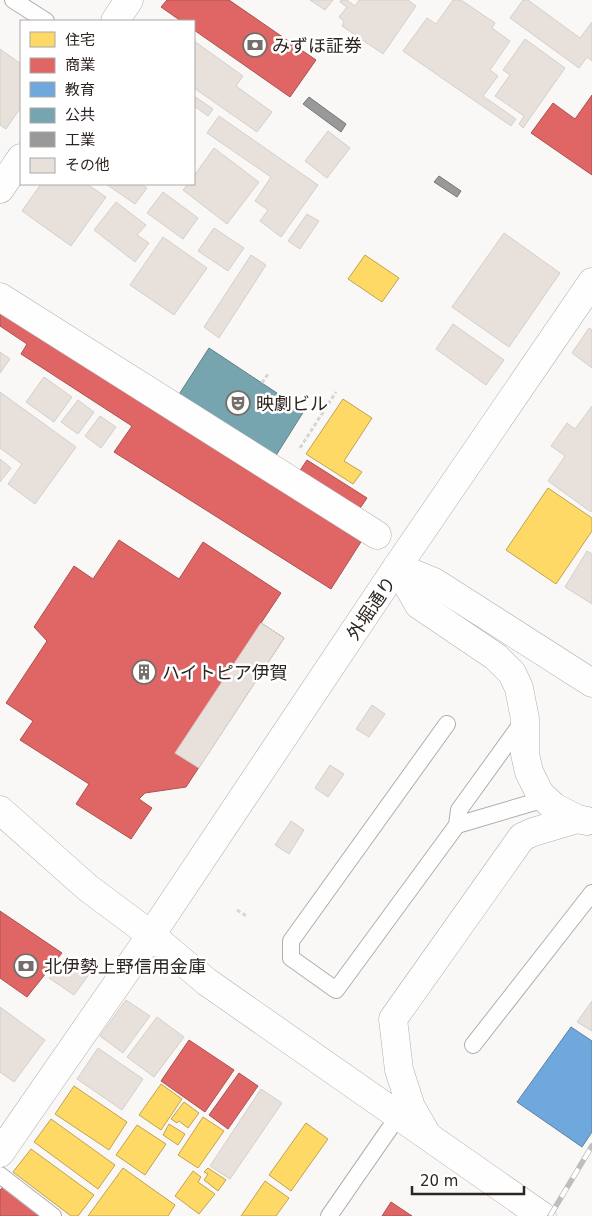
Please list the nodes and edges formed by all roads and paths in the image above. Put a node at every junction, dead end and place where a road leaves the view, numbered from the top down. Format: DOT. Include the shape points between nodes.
graph roads {
  1 [pos="13,0"];
  2 [pos="129,0"];
  3 [pos="44,20"];
  4 [pos="115,20"];
  5 [pos="20,160"];
  6 [pos="0,190"];
  7 [pos="592,282"];
  8 [pos="0,297"];
  9 [pos="268,374"];
  10 [pos="262,384"];
  11 [pos="336,392"];
  12 [pos="282,475"];
  13 [pos="377,535"];
  14 [pos="398,567"];
  15 [pos="592,683"];
  16 [pos="525,719"];
  17 [pos="447,724"];
  18 [pos="545,799"];
  19 [pos="0,810"];
  20 [pos="584,820"];
  21 [pos="457,825"];
  22 [pos="592,893"];
  23 [pos="237,910"];
  24 [pos="248,917"];
  25 [pos="151,935"];
  26 [pos="473,1045"];
  27 [pos="399,1115"];
  28 [pos="427,1135"];
  29 [pos="0,1152"];
  30 [pos="0,1175"];
  31 [pos="53,1216"];
  32 [pos="329,1216"];
  33 [pos="542,1216"];
  1 -- 3 [label="lane"];
  2 -- 4 [label="street"];
  5 -- 6 [label="street"];
  7 -- 14 [label="street, 外堀通り"];
  8 -- 12 [label="street"];
  9 -- 10 [label="path"];
  11 -- 12 [label="path"];
  12 -- 13 [label="street"];
  14 -- 15 [label="street" via="434,582"];
  14 -- 16 [label="street" via="419,605 496,657 512,673 519,688"];
  14 -- 25 [label="street, 外堀通り"];
  16 -- 18 [label="street" via="525,754 529,772"];
  16 -- 21 [label="lane" via="460,810"];
  17 -- 21 [label="lane" via="291,941 291,958 336,990"];
  18 -- 20 [label="street" via="554,807"];
  18 -- 21 [label="lane"];
  19 -- 25 [label="street" via="88,888"];
  20 -- 28 [label="street" via="522,837 393,1019 399,1070 411,1107"];
  22 -- 26 [label="lane"];
  23 -- 24 [label="path"];
  25 -- 27 [label="street" via="207,982"];
  25 -- 29 [label="street, 外堀通り"];
  27 -- 28 [label="street"];
  27 -- 32 [label="lane"];
  28 -- 33 [label="street"];
  30 -- 31 [label="lane"];
}
